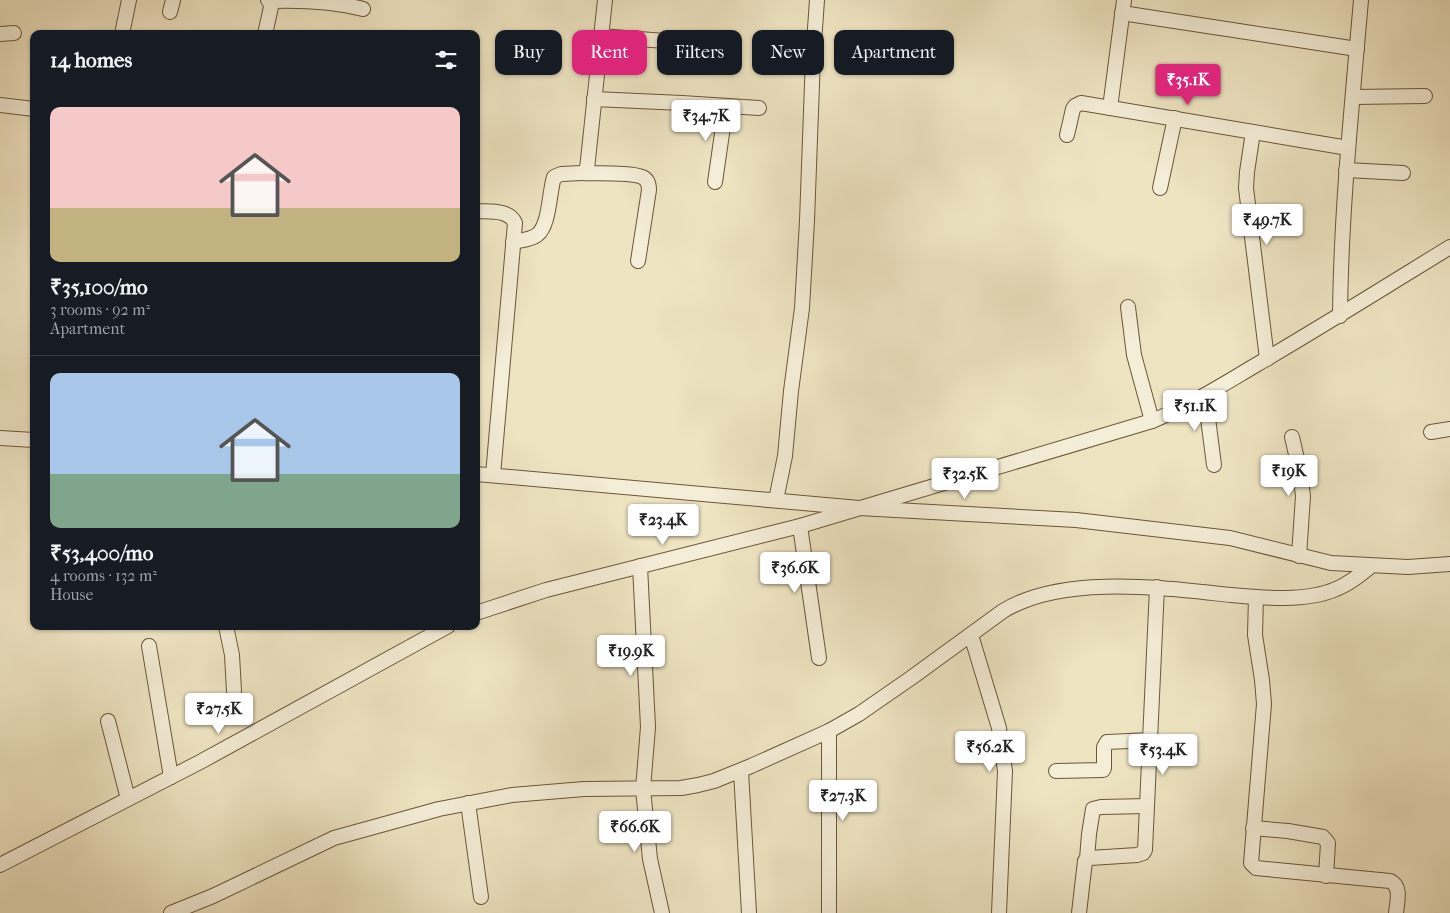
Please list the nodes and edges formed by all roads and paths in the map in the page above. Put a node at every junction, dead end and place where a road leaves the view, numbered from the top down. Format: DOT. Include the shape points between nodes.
graph roads {
  1 [pos="129,0"];
  2 [pos="605,0"];
  3 [pos="817,0"];
  4 [pos="1361,0"];
  5 [pos="269,1"];
  6 [pos="1123,7"];
  7 [pos="363,9"];
  8 [pos="123,30"];
  9 [pos="266,30"];
  10 [pos="601,30"];
  11 [pos="1357,49"];
  12 [pos="596,75"];
  13 [pos="1425,96"];
  14 [pos="1353,97"];
  15 [pos="594,99"];
  16 [pos="0,105"];
  17 [pos="726,106"];
  18 [pos="759,108"];
  19 [pos="1110,108"];
  20 [pos="30,109"];
  21 [pos="1175,118"];
  22 [pos="1253,132"];
  23 [pos="1067,135"];
  24 [pos="1348,148"];
  25 [pos="1346,170"];
  26 [pos="1403,173"];
  27 [pos="582,174"];
  28 [pos="715,182"];
  29 [pos="1160,188"];
  30 [pos="480,211"];
  31 [pos="513,242"];
  32 [pos="1450,247"];
  33 [pos="638,262"];
  34 [pos="1128,307"];
  35 [pos="1340,316"];
  36 [pos="1267,359"];
  37 [pos="1205,395"];
  38 [pos="1152,421"];
  39 [pos="1450,429"];
  40 [pos="1431,432"];
  41 [pos="1292,437"];
  42 [pos="0,438"];
  43 [pos="30,440"];
  44 [pos="1214,465"];
  45 [pos="480,474"];
  46 [pos="493,475"];
  47 [pos="776,500"];
  48 [pos="860,508"];
  49 [pos="800,526"];
  50 [pos="1299,556"];
  51 [pos="1450,564"];
  52 [pos="640,566"];
  53 [pos="1371,566"];
  54 [pos="1157,587"];
  55 [pos="1256,597"];
  56 [pos="480,612"];
  57 [pos="227,630"];
  58 [pos="441,630"];
  59 [pos="971,634"];
  60 [pos="149,646"];
  61 [pos="819,658"];
  62 [pos="234,691"];
  63 [pos="108,721"];
  64 [pos="829,731"];
  65 [pos="1151,740"];
  66 [pos="1056,770"];
  67 [pos="741,771"];
  68 [pos="170,777"];
  69 [pos="643,789"];
  70 [pos="128,799"];
  71 [pos="468,803"];
  72 [pos="1147,806"];
  73 [pos="1254,828"];
  74 [pos="1087,859"];
  75 [pos="0,865"];
  76 [pos="1326,876"];
  77 [pos="481,897"];
  78 [pos="205,907"];
  79 [pos="171,913"];
  80 [pos="662,913"];
  81 [pos="748,913"];
  82 [pos="829,913"];
  83 [pos="998,913"];
  84 [pos="1079,913"];
  85 [pos="1396,913"];
  1 -- 8 [label="street"];
  2 -- 10 [label="street"];
  3 -- 47 [label="street" via="802,308 785,456"];
  4 -- 11 [label="street"];
  5 -- 7 [label="street" via="312,0"];
  5 -- 9 [label="street" via="271,7"];
  6 -- 11 [label="street"];
  6 -- 19 [label="street"];
  11 -- 14 [label="street"];
  12 -- 15 [label="street"];
  13 -- 14 [label="street"];
  14 -- 24 [label="street"];
  15 -- 17 [label="street"];
  15 -- 27 [label="street" via="587,169"];
  16 -- 20 [label="street"];
  17 -- 18 [label="street"];
  17 -- 28 [label="street"];
  19 -- 21 [label="street"];
  19 -- 23 [label="street" via="1078,104 1073,109"];
  21 -- 22 [label="street"];
  21 -- 29 [label="street"];
  22 -- 24 [label="street"];
  22 -- 36 [label="street" via="1246,188"];
  24 -- 25 [label="street"];
  25 -- 26 [label="street"];
  25 -- 35 [label="street"];
  27 -- 31 [label="street" via="554,177 540,232 532,238"];
  27 -- 33 [label="street" via="642,176 647,180 649,190"];
  30 -- 31 [label="street" via="513,217"];
  31 -- 46 [label="street"];
  32 -- 35 [label="street"];
  34 -- 38 [label="street" via="1134,355"];
  35 -- 36 [label="street"];
  36 -- 37 [label="street"];
  37 -- 38 [label="street"];
  37 -- 44 [label="street"];
  38 -- 48 [label="street"];
  39 -- 40 [label="street"];
  41 -- 50 [label="street" via="1303,496"];
  42 -- 43 [label="street"];
  45 -- 46 [label="street"];
  46 -- 47 [label="street"];
  47 -- 48 [label="street"];
  48 -- 49 [label="street"];
  48 -- 50 [label="street" via="1135,526 1230,538"];
  49 -- 52 [label="street"];
  49 -- 61 [label="street"];
  50 -- 53 [label="street" via="1331,563"];
  51 -- 53 [label="street"];
  52 -- 56 [label="street" via="546,590"];
  52 -- 69 [label="street" via="648,727"];
  53 -- 55 [label="street" via="1336,590 1316,595"];
  54 -- 55 [label="street"];
  54 -- 59 [label="street" via="1076,589 1032,597 1003,610"];
  54 -- 65 [label="street"];
  55 -- 73 [label="street" via="1255,635 1264,704"];
  57 -- 62 [label="street"];
  58 -- 68 [label="street"];
  59 -- 64 [label="street" via="888,695"];
  59 -- 83 [label="street" via="999,728 1004,770"];
  60 -- 68 [label="street"];
  63 -- 70 [label="street"];
  64 -- 67 [label="street"];
  64 -- 82 [label="street"];
  65 -- 66 [label="street" via="1107,742 1102,770"];
  65 -- 72 [label="street"];
  67 -- 69 [label="street" via="698,785"];
  67 -- 81 [label="street"];
  68 -- 70 [label="street"];
  69 -- 71 [label="street" via="584,789 512,795"];
  69 -- 80 [label="street" via="650,859"];
  70 -- 75 [label="street"];
  71 -- 77 [label="street"];
  71 -- 78 [label="street" via="334,838"];
  72 -- 74 [label="street" via="1143,853"];
  72 -- 74 [label="street" via="1100,806 1093,809"];
  73 -- 76 [label="street" via="1323,837 1328,843"];
  73 -- 76 [label="street" via="1251,863 1256,868"];
  74 -- 84 [label="street"];
  76 -- 85 [label="street" via="1394,883 1398,892"];
  78 -- 79 [label="street"];
}
